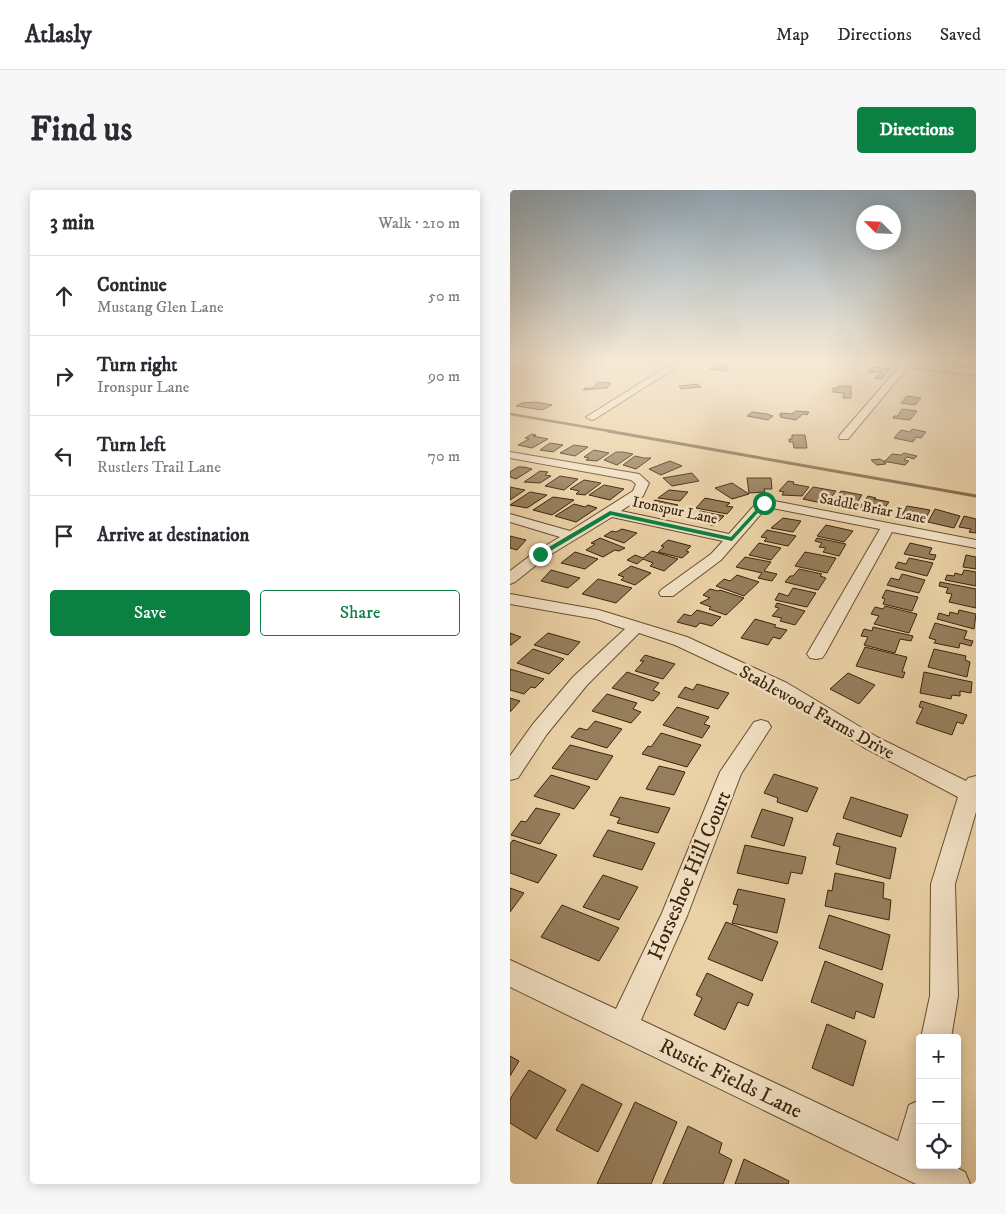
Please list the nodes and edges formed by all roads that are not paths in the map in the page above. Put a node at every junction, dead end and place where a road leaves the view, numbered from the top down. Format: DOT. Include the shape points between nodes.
graph roads {
  1 [pos="604,407"];
  2 [pos="870,407"];
  3 [pos="590,416"];
  4 [pos="844,437"];
  5 [pos="510,455"];
  6 [pos="610,513"];
  7 [pos="510,518"];
  8 [pos="888,527"];
  9 [pos="569,536"];
  10 [pos="732,539"];
  11 [pos="976,544"];
  12 [pos="510,579"];
  13 [pos="667,593"];
  14 [pos="510,599"];
  15 [pos="636,627"];
  16 [pos="816,654"];
  17 [pos="761,727"];
  18 [pos="510,770"];
  19 [pos="974,791"];
  20 [pos="510,972"];
  21 [pos="623,1026"];
  22 [pos="937,1034"];
  23 [pos="918,1124"];
  24 [pos="910,1164"];
  25 [pos="953,1184"];
  1 -- 3 [label="street"];
  2 -- 4 [label="street"];
  5 -- 6 [label="street" via="635,477 643,483 639,493"];
  6 -- 9 [label="street"];
  6 -- 10 [label="street, Ironspur Lane"];
  7 -- 9 [label="street" via="545,526"];
  8 -- 10 [label="street, Saddle Briar Lane" via="764,503"];
  8 -- 11 [label="street, Saddle Briar Lane"];
  8 -- 16 [label="street"];
  9 -- 12 [label="street" via="540,554"];
  10 -- 13 [label="street" via="716,557"];
  14 -- 15 [label="street, Stablewood Farms Drive" via="599,615"];
  15 -- 18 [label="street" via="580,681"];
  15 -- 19 [label="street, Stablewood Farms Drive" via="681,641 780,687 870,742"];
  17 -- 21 [label="street, Horseshoe Hill Court" via="731,772 674,916"];
  19 -- 22 [label="street" via="943,884 944,996"];
  20 -- 21 [label="street, Rustic Fields Lane"];
  21 -- 24 [label="street, Rustic Fields Lane"];
  23 -- 24 [label="street"];
  24 -- 25 [label="street, Rustic Fields Lane"];
}
